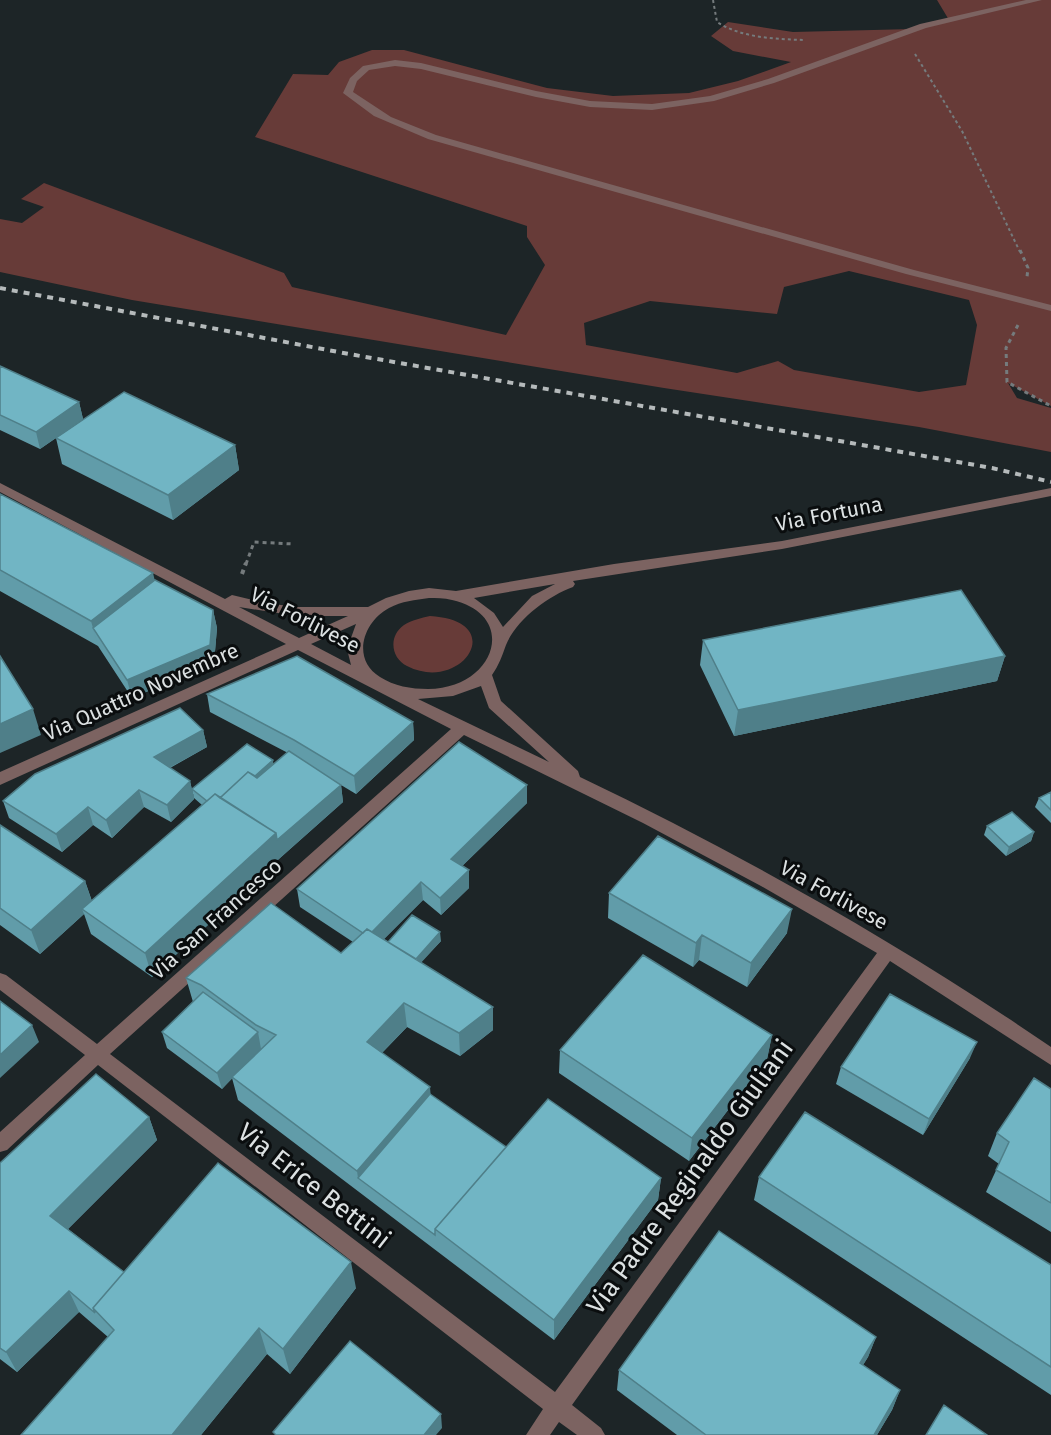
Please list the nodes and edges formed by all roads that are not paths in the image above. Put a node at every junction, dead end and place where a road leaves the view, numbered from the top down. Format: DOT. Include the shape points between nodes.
graph roads {
  1 [pos="1038,0"];
  2 [pos="1051,308"];
  3 [pos="0,487"];
  4 [pos="1051,492"];
  5 [pos="614,569"];
  6 [pos="195,588"];
  7 [pos="456,596"];
  8 [pos="376,609"];
  9 [pos="501,641"];
  10 [pos="299,643"];
  11 [pos="485,675"];
  12 [pos="394,692"];
  13 [pos="462,728"];
  14 [pos="0,779"];
  15 [pos="586,787"];
  16 [pos="888,951"];
  17 [pos="0,980"];
  18 [pos="97,1054"];
  19 [pos="1051,1057"];
  20 [pos="0,1144"];
  21 [pos="558,1407"];
  22 [pos="537,1435"];
  23 [pos="594,1435"];
  1 -- 2 [label="street" via="923,26 711,99 652,107 590,104 394,63 366,68 353,80 348,93 385,121 432,137"];
  3 -- 6 [label="street, Via Forlivese"];
  4 -- 5 [label="street, Via Fortuna" via="782,545"];
  5 -- 7 [label="street, Via Fortuna"];
  5 -- 9 [label="street, Via Fortuna" via="552,589 526,607"];
  6 -- 8 [label="street, Via Forlivese" via="256,607 317,614"];
  6 -- 10 [label="street, Via Forlivese"];
  7 -- 8 [label="street, Via Forlivese" via="429,593 398,598"];
  7 -- 9 [label="street, Via Forlivese" via="482,609 496,623"];
  8 -- 10 [label="street, Via Quattro Novembre"];
  8 -- 12 [label="street, Via Forlivese" via="365,619 354,640 356,660 369,679"];
  9 -- 11 [label="street" via="497,659"];
  10 -- 12 [label="street, Via Forlivese"];
  10 -- 14 [label="street, Via Quattro Novembre"];
  11 -- 12 [label="street, Via Forlivese" via="465,688 441,695"];
  11 -- 15 [label="street, Via Forlivese" via="494,704"];
  12 -- 13 [label="street, Via Forlivese"];
  13 -- 15 [label="street, Via Forlivese"];
  13 -- 18 [label="street, Via San Francesco"];
  15 -- 16 [label="street, Via Forlivese" via="698,844"];
  16 -- 19 [label="street, Via Forlivese"];
  16 -- 21 [label="street, Via Padre Reginaldo Giuliani"];
  17 -- 18 [label="street, Via Erice Bettini"];
  18 -- 20 [label="street, Via San Francesco"];
  18 -- 21 [label="street, Via Erice Bettini"];
  21 -- 22 [label="street, Via Padre Reginaldo Giuliani"];
  21 -- 23 [label="street, Via Erice Bettini"];
}
